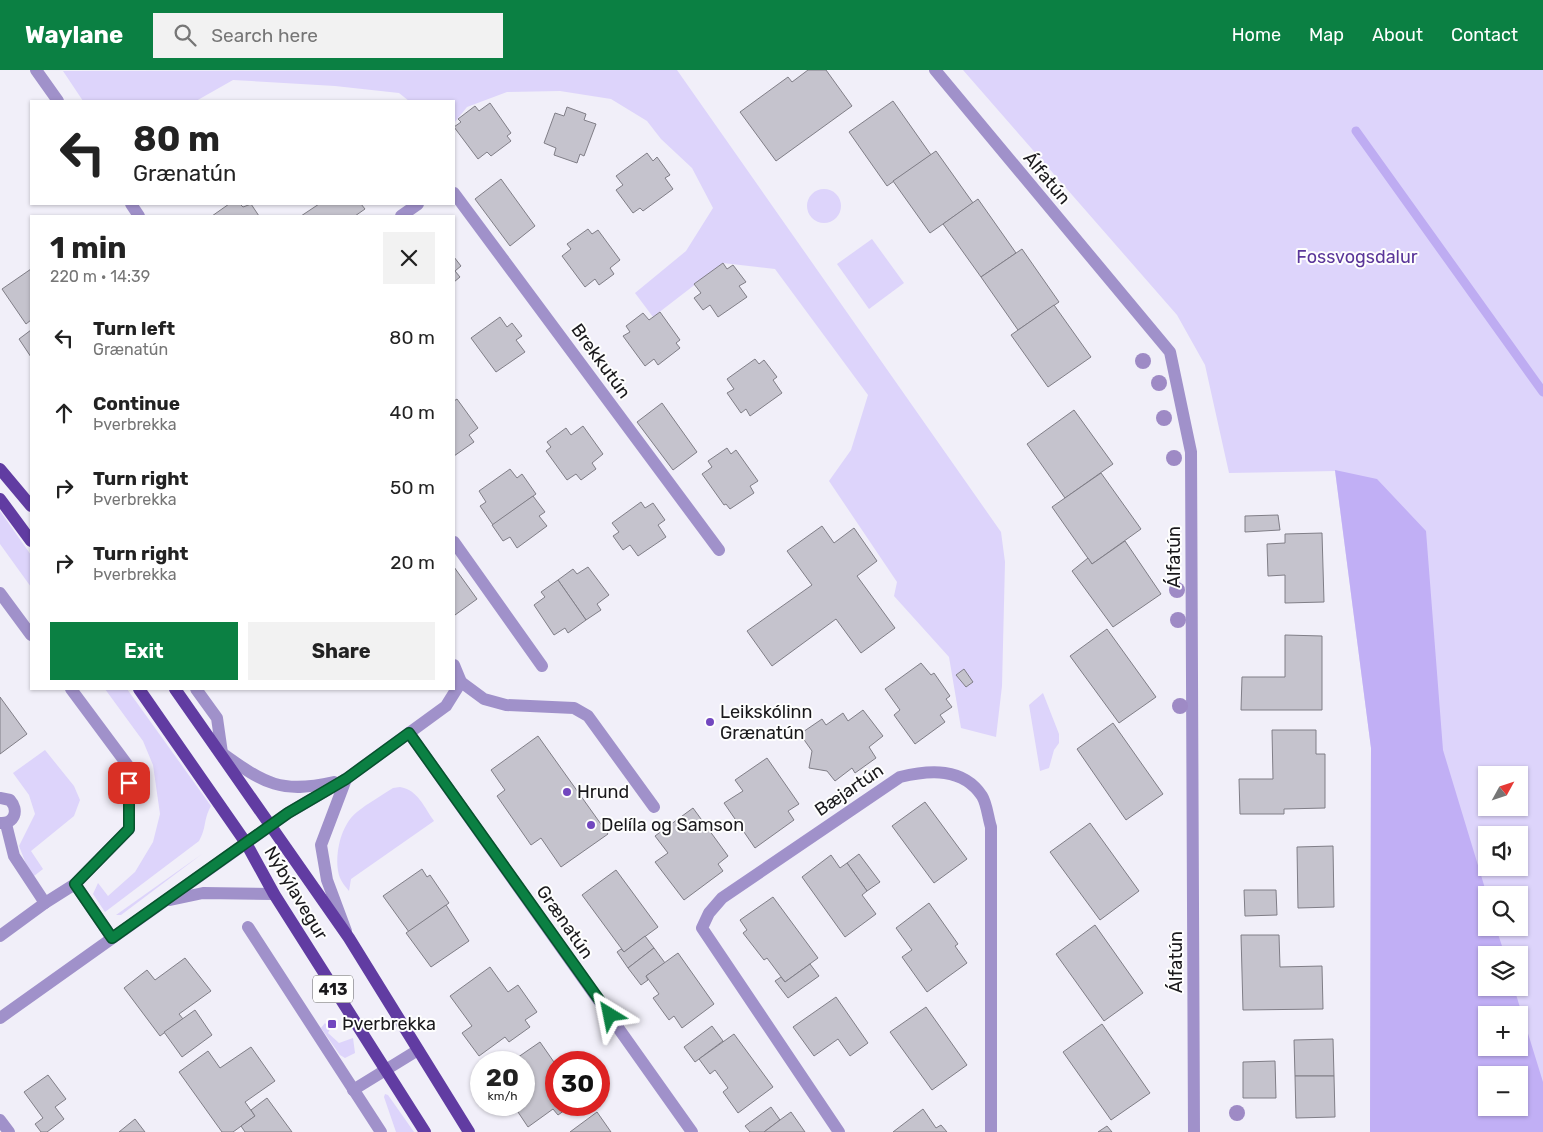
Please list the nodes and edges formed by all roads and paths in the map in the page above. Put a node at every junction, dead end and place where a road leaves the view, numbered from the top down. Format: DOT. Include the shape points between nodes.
graph roads {
  1 [pos="36,70"];
  2 [pos="935,70"];
  3 [pos="57,100"];
  4 [pos="455,194"];
  5 [pos="417,205"];
  6 [pos="402,215"];
  7 [pos="0,469"];
  8 [pos="0,499"];
  9 [pos="30,505"];
  10 [pos="30,541"];
  11 [pos="455,543"];
  12 [pos="720,550"];
  13 [pos="0,593"];
  14 [pos="30,634"];
  15 [pos="542,666"];
  16 [pos="455,668"];
  17 [pos="460,682"];
  18 [pos="72,690"];
  19 [pos="140,690"];
  20 [pos="176,690"];
  21 [pos="197,690"];
  22 [pos="409,733"];
  23 [pos="222,754"];
  24 [pos="346,779"];
  25 [pos="0,798"];
  26 [pos="654,807"];
  27 [pos="3,824"];
  28 [pos="270,826"];
  29 [pos="246,843"];
  30 [pos="75,884"];
  31 [pos="274,894"];
  32 [pos="165,901"];
  33 [pos="45,902"];
  34 [pos="248,926"];
  35 [pos="0,936"];
  36 [pos="112,938"];
  37 [pos="349,938"];
  38 [pos="0,1018"];
  39 [pos="418,1050"];
  40 [pos="384,1069"];
  41 [pos="352,1090"];
  42 [pos="0,1120"];
  43 [pos="9,1132"];
  44 [pos="381,1132"];
  45 [pos="425,1132"];
  46 [pos="469,1132"];
  47 [pos="692,1132"];
  48 [pos="839,1132"];
  49 [pos="991,1132"];
  50 [pos="1194,1132"];
  1 -- 3 [label="street"];
  2 -- 50 [label="street, Álfatún" via="1170,352 1191,452"];
  4 -- 12 [label="street, Brekkutún"];
  5 -- 6 [label="street"];
  7 -- 9 [label="main road"];
  8 -- 10 [label="main road"];
  11 -- 15 [label="street"];
  13 -- 14 [label="street"];
  16 -- 17 [label="street"];
  17 -- 22 [label="street" via="446,706"];
  17 -- 26 [label="street" via="484,699 506,705 574,708 588,716"];
  18 -- 30 [label="street" via="129,767 129,829"];
  19 -- 29 [label="main road, Nýbýlavegur / 413"];
  20 -- 23 [label="main road, Nýbýlavegur / 413"];
  21 -- 23 [label="street" via="217,718"];
  22 -- 24 [label="street"];
  22 -- 47 [label="street, Grænatún"];
  23 -- 24 [label="street, Nýbýlavegur" via="256,776 285,788 305,788"];
  23 -- 28 [label="main road, Nýbýlavegur / 413"];
  24 -- 28 [label="street"];
  24 -- 37 [label="street" via="322,845 328,880"];
  25 -- 27 [label="street" via="10,800 16,813 12,820"];
  27 -- 33 [label="street" via="14,856"];
  28 -- 29 [label="street"];
  28 -- 37 [label="main road, Nýbýlavegur / 413"];
  29 -- 31 [label="main road, Nýbýlavegur / 413"];
  29 -- 32 [label="street"];
  30 -- 33 [label="street"];
  30 -- 36 [label="street"];
  31 -- 32 [label="street" via="203,893"];
  31 -- 40 [label="main road, Nýbýlavegur / 413"];
  32 -- 36 [label="street"];
  33 -- 35 [label="street"];
  34 -- 41 [label="street"];
  36 -- 38 [label="street"];
  37 -- 39 [label="main road, Nýbýlavegur / 413"];
  39 -- 40 [label="street"];
  39 -- 46 [label="main road, Nýbýlavegur / 413"];
  40 -- 41 [label="street"];
  40 -- 45 [label="main road, Nýbýlavegur / 413"];
  41 -- 44 [label="street"];
  42 -- 43 [label="street"];
  48 -- 49 [label="street, Bæjartún" via="702,928 708,913 722,898 900,776 925,771 959,776 982,797 990,827"];
}
